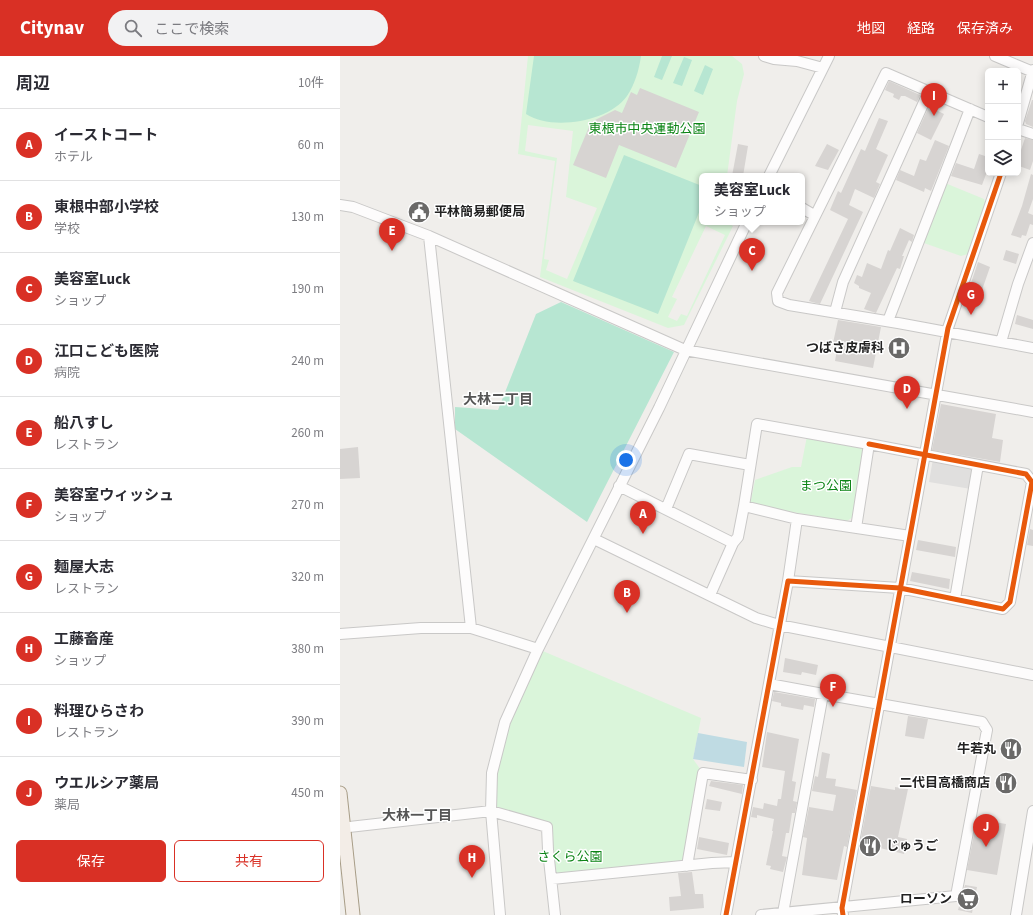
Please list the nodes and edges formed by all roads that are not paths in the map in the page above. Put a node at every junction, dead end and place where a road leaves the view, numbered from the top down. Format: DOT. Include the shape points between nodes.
graph roads {
  1 [pos="764,56"];
  2 [pos="829,56"];
  3 [pos="995,56"];
  4 [pos="823,68"];
  5 [pos="1033,71"];
  6 [pos="929,91"];
  7 [pos="970,109"];
  8 [pos="1021,113"];
  9 [pos="985,116"];
  10 [pos="1021,130"];
  11 [pos="1033,134"];
  12 [pos="770,173"];
  13 [pos="1000,176"];
  14 [pos="340,205"];
  15 [pos="805,210"];
  16 [pos="814,215"];
  17 [pos="746,225"];
  18 [pos="429,236"];
  19 [pos="1033,243"];
  20 [pos="835,312"];
  21 [pos="888,321"];
  22 [pos="947,333"];
  23 [pos="1001,342"];
  24 [pos="1033,348"];
  25 [pos="686,350"];
  26 [pos="936,394"];
  27 [pos="1033,412"];
  28 [pos="869,444"];
  29 [pos="925,455"];
  30 [pos="750,465"];
  31 [pos="978,465"];
  32 [pos="619,486"];
  33 [pos="744,506"];
  34 [pos="666,509"];
  35 [pos="797,519"];
  36 [pos="856,528"];
  37 [pos="910,536"];
  38 [pos="594,539"];
  39 [pos="733,543"];
  40 [pos="788,580"];
  41 [pos="900,588"];
  42 [pos="710,595"];
  43 [pos="955,599"];
  44 [pos="779,625"];
  45 [pos="472,628"];
  46 [pos="340,634"];
  47 [pos="890,647"];
  48 [pos="538,649"];
  49 [pos="1033,675"];
  50 [pos="769,684"];
  51 [pos="823,694"];
  52 [pos="879,703"];
  53 [pos="752,780"];
  54 [pos="340,794"];
  55 [pos="491,810"];
  56 [pos="1033,811"];
  57 [pos="342,828"];
  58 [pos="736,862"];
  59 [pos="687,866"];
  60 [pos="552,879"];
  61 [pos="842,912"];
  62 [pos="783,913"];
  63 [pos="354,915"];
  64 [pos="500,915"];
  65 [pos="556,915"];
  66 [pos="726,915"];
  67 [pos="761,915"];
  68 [pos="1016,915"];
  1 -- 4 [label="street" via="797,60"];
  2 -- 4 [label="street"];
  3 -- 5 [label="street"];
  4 -- 12 [label="street"];
  5 -- 8 [label="street"];
  6 -- 7 [label="street"];
  6 -- 16 [label="street" via="886,73"];
  6 -- 20 [label="street" via="844,282"];
  7 -- 9 [label="street"];
  7 -- 21 [label="street"];
  10 -- 11 [label="street"];
  13 -- 22 [label="street"];
  14 -- 18 [label="street" via="353,207"];
  15 -- 16 [label="street"];
  16 -- 20 [label="street" via="777,293 778,301"];
  17 -- 25 [label="street"];
  18 -- 25 [label="street"];
  18 -- 45 [label="street"];
  19 -- 23 [label="street"];
  20 -- 21 [label="street"];
  21 -- 22 [label="street"];
  22 -- 23 [label="street"];
  22 -- 26 [label="street"];
  23 -- 24 [label="street"];
  25 -- 26 [label="street"];
  25 -- 32 [label="street"];
  26 -- 27 [label="street"];
  26 -- 29 [label="street"];
  28 -- 29 [label="street"];
  28 -- 30 [label="street" via="757,424"];
  28 -- 36 [label="street"];
  29 -- 31 [label="street"];
  29 -- 37 [label="street"];
  30 -- 33 [label="street"];
  30 -- 34 [label="street" via="689,454"];
  31 -- 43 [label="street"];
  31 -- 43 [label="street" via="1026,474 1032,482 1010,602 1003,609"];
  32 -- 34 [label="street"];
  32 -- 38 [label="street"];
  33 -- 35 [label="street"];
  33 -- 39 [label="street" via="738,536"];
  34 -- 39 [label="street"];
  35 -- 36 [label="street"];
  35 -- 40 [label="street"];
  36 -- 37 [label="street"];
  37 -- 41 [label="street"];
  38 -- 42 [label="street"];
  38 -- 48 [label="street"];
  39 -- 42 [label="street"];
  40 -- 41 [label="street"];
  40 -- 44 [label="street"];
  41 -- 43 [label="street"];
  41 -- 47 [label="street"];
  42 -- 44 [label="street" via="756,618"];
  44 -- 47 [label="street"];
  44 -- 50 [label="street"];
  45 -- 46 [label="street" via="421,628"];
  45 -- 48 [label="street"];
  47 -- 49 [label="street"];
  47 -- 52 [label="street"];
  48 -- 55 [label="street" via="505,722 492,773"];
  50 -- 51 [label="street"];
  50 -- 53 [label="street"];
  51 -- 52 [label="street"];
  51 -- 62 [label="street"];
  52 -- 61 [label="street"];
  52 -- 61 [label="street" via="982,722 987,730 956,896"];
  53 -- 58 [label="street"];
  53 -- 59 [label="street" via="703,773"];
  54 -- 57 [label="main road"];
  55 -- 57 [label="street"];
  55 -- 60 [label="street" via="547,828"];
  55 -- 64 [label="street"];
  56 -- 68 [label="street"];
  57 -- 63 [label="main road"];
  58 -- 59 [label="street"];
  58 -- 66 [label="street"];
  59 -- 60 [label="street"];
  60 -- 65 [label="street"];
  61 -- 62 [label="street"];
  62 -- 67 [label="street"];
}
